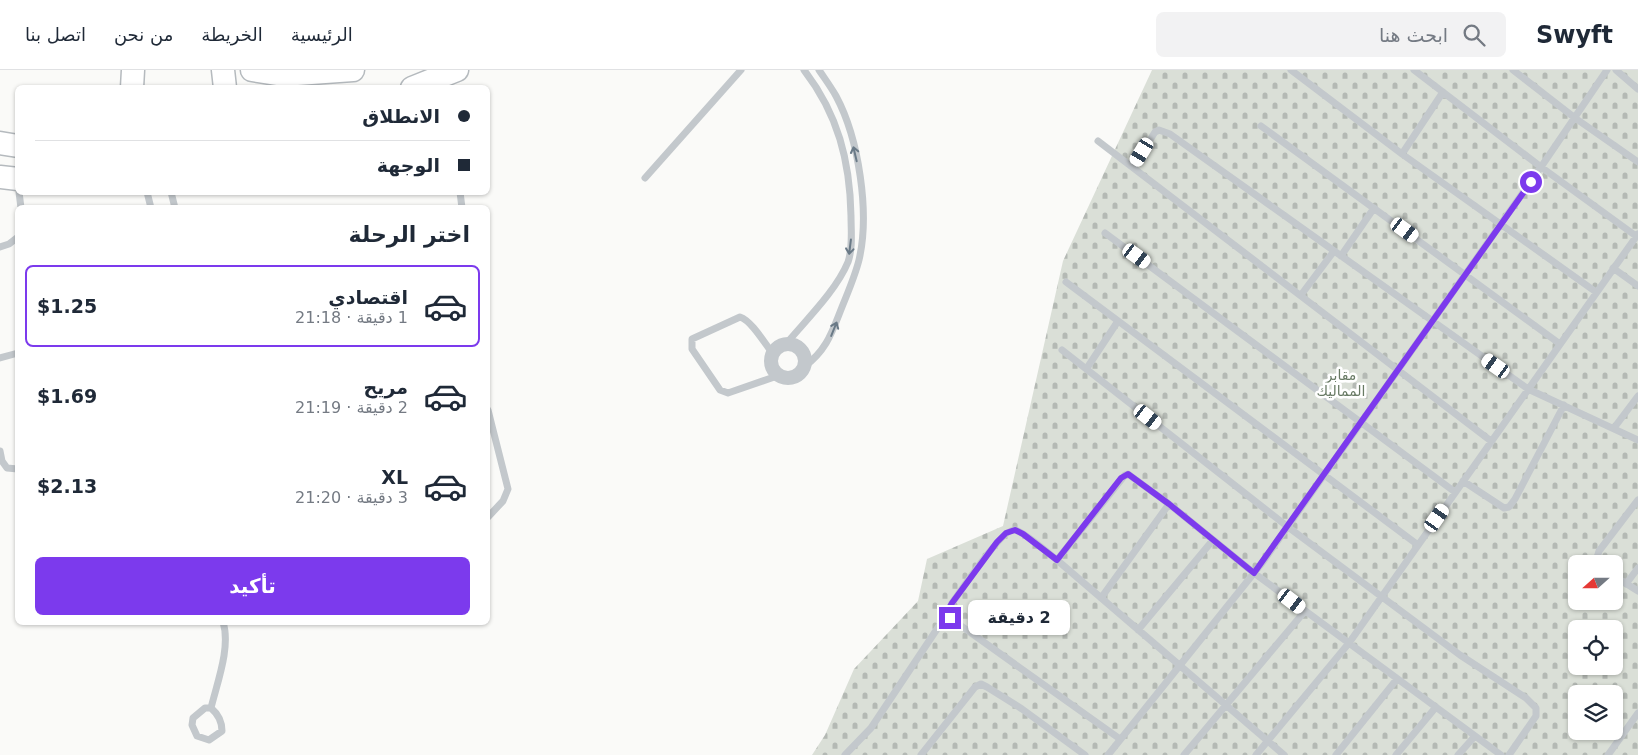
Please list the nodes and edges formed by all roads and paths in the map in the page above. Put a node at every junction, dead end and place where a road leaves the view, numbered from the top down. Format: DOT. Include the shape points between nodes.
graph roads {
  1 [pos="223,70"];
  2 [pos="252,70"];
  3 [pos="353,70"];
  4 [pos="457,70"];
  5 [pos="741,70"];
  6 [pos="804,70"];
  7 [pos="819,70"];
  8 [pos="1291,70"];
  9 [pos="1414,70"];
  10 [pos="1513,70"];
  11 [pos="1607,70"];
  12 [pos="1616,70"];
  13 [pos="297,72"];
  14 [pos="224,85"];
  15 [pos="420,85"];
  16 [pos="1638,89"];
  17 [pos="1443,92"];
  18 [pos="1575,118"];
  19 [pos="1262,126"];
  20 [pos="1098,141"];
  21 [pos="0,144"];
  22 [pos="15,146"];
  23 [pos="1402,154"];
  24 [pos="1638,162"];
  25 [pos="1133,167"];
  26 [pos="1541,167"];
  27 [pos="645,178"];
  28 [pos="1374,208"];
  29 [pos="1501,225"];
  30 [pos="1105,233"];
  31 [pos="1637,235"];
  32 [pos="15,239"];
  33 [pos="0,247"];
  34 [pos="1334,251"];
  35 [pos="1341,256"];
  36 [pos="1613,268"];
  37 [pos="1466,275"];
  38 [pos="1066,282"];
  39 [pos="1638,286"];
  40 [pos="1596,292"];
  41 [pos="1301,295"];
  42 [pos="1118,321"];
  43 [pos="1433,322"];
  44 [pos="786,344"];
  45 [pos="1560,344"];
  46 [pos="1062,350"];
  47 [pos="15,354"];
  48 [pos="773,354"];
  49 [pos="0,358"];
  50 [pos="804,367"];
  51 [pos="1086,368"];
  52 [pos="1399,370"];
  53 [pos="780,375"];
  54 [pos="1528,389"];
  55 [pos="1638,396"];
  56 [pos="1564,405"];
  57 [pos="490,418"];
  58 [pos="1362,422"];
  59 [pos="1614,428"];
  60 [pos="1638,440"];
  61 [pos="1491,441"];
  62 [pos="0,451"];
  63 [pos="15,469"];
  64 [pos="1324,475"];
  65 [pos="1463,481"];
  66 [pos="1455,492"];
  67 [pos="1638,500"];
  68 [pos="1169,504"];
  69 [pos="490,515"];
  70 [pos="1288,527"];
  71 [pos="1213,540"];
  72 [pos="1418,545"];
  73 [pos="1598,555"];
  74 [pos="1057,560"];
  75 [pos="1638,568"];
  76 [pos="1254,573"];
  77 [pos="1623,582"];
  78 [pos="1626,584"];
  79 [pos="1638,591"];
  80 [pos="1382,596"];
  81 [pos="1101,598"];
  82 [pos="1305,611"];
  83 [pos="947,614"];
  84 [pos="224,625"];
  85 [pos="229,625"];
  86 [pos="1138,630"];
  87 [pos="226,631"];
  88 [pos="1349,643"];
  89 [pos="1180,665"];
  90 [pos="1397,679"];
  91 [pos="1225,704"];
  92 [pos="1436,707"];
  93 [pos="211,708"];
  94 [pos="1638,713"];
  95 [pos="1475,736"];
  96 [pos="1120,740"];
  97 [pos="1268,741"];
  98 [pos="845,755"];
  99 [pos="921,755"];
  100 [pos="1085,755"];
  101 [pos="1108,755"];
  102 [pos="1184,755"];
  103 [pos="1256,755"];
  104 [pos="1284,755"];
  105 [pos="1336,755"];
  106 [pos="1396,755"];
  107 [pos="1458,755"];
  108 [pos="1501,755"];
  109 [pos="1508,755"];
  110 [pos="1608,755"];
  1 -- 14 [label="main road"];
  2 -- 13 [label="main road" via="283,75"];
  3 -- 13 [label="main road"];
  4 -- 15 [label="main road"];
  5 -- 27 [label="lane"];
  6 -- 44 [label="lane, one-way" via="826,103 842,145 851,198 851,239 848,260 842,272"];
  50 -- 7 [label="lane, one-way" via="833,334 859,260 862,233 863,202 852,142 836,97"];
  8 -- 23 [label="lane"];
  9 -- 17 [label="lane"];
  10 -- 18 [label="lane"];
  11 -- 18 [label="lane"];
  12 -- 16 [label="lane"];
  17 -- 23 [label="lane"];
  17 -- 26 [label="lane"];
  18 -- 24 [label="lane"];
  18 -- 26 [label="lane"];
  19 -- 28 [label="lane"];
  20 -- 25 [label="lane"];
  21 -- 22 [label="main road"];
  23 -- 29 [label="lane"];
  25 -- 34 [label="lane" via="1155,132 1159,130 1170,134"];
  25 -- 41 [label="lane"];
  26 -- 29 [label="lane"];
  26 -- 31 [label="lane"];
  28 -- 35 [label="lane"];
  28 -- 37 [label="lane"];
  29 -- 37 [label="lane"];
  29 -- 40 [label="lane"];
  30 -- 58 [label="lane"];
  31 -- 36 [label="lane"];
  32 -- 33 [label="lane"];
  34 -- 35 [label="lane"];
  34 -- 41 [label="lane"];
  35 -- 43 [label="lane"];
  36 -- 39 [label="lane"];
  36 -- 40 [label="lane"];
  37 -- 43 [label="lane"];
  37 -- 45 [label="lane"];
  38 -- 42 [label="lane"];
  40 -- 45 [label="lane"];
  41 -- 52 [label="lane"];
  42 -- 51 [label="lane"];
  42 -- 64 [label="lane"];
  43 -- 52 [label="lane"];
  43 -- 54 [label="lane"];
  44 -- 48 [label="street"];
  44 -- 50 [label="street" via="802,350"];
  45 -- 54 [label="lane"];
  46 -- 51 [label="lane"];
  47 -- 49 [label="lane"];
  48 -- 53 [label="street" via="772,366"];
  48 -- 53 [label="lane" via="745,318 740,317 692,338 692,349 724,392"];
  50 -- 53 [label="street" via="791,377"];
  51 -- 70 [label="lane"];
  52 -- 58 [label="lane"];
  52 -- 61 [label="lane"];
  54 -- 56 [label="lane"];
  54 -- 61 [label="lane"];
  55 -- 59 [label="lane"];
  56 -- 59 [label="lane"];
  56 -- 65 [label="lane" via="1514,499 1506,508"];
  57 -- 69 [label="lane" via="508,489 503,501"];
  58 -- 64 [label="lane"];
  58 -- 66 [label="lane"];
  59 -- 60 [label="lane"];
  61 -- 65 [label="lane"];
  62 -- 63 [label="lane" via="7,468"];
  64 -- 70 [label="lane"];
  64 -- 72 [label="lane"];
  65 -- 66 [label="lane"];
  66 -- 72 [label="lane"];
  67 -- 73 [label="lane"];
  68 -- 71 [label="lane"];
  68 -- 74 [label="lane" via="1137,479 1125,475"];
  68 -- 81 [label="lane"];
  70 -- 76 [label="lane"];
  70 -- 80 [label="lane"];
  71 -- 76 [label="lane"];
  71 -- 86 [label="lane"];
  72 -- 80 [label="lane"];
  74 -- 81 [label="lane"];
  74 -- 83 [label="lane" via="1023,534 1010,530 997,542"];
  75 -- 78 [label="lane"];
  76 -- 82 [label="lane"];
  76 -- 89 [label="lane"];
  77 -- 78 [label="lane"];
  78 -- 79 [label="lane"];
  80 -- 88 [label="lane"];
  80 -- 109 [label="lane" via="1536,708 1536,716"];
  81 -- 86 [label="lane"];
  82 -- 88 [label="lane"];
  82 -- 91 [label="lane"];
  83 -- 96 [label="lane"];
  83 -- 98 [label="lane" via="871,728"];
  84 -- 87 [label="lane"];
  85 -- 87 [label="lane"];
  86 -- 89 [label="lane"];
  87 -- 93 [label="lane" via="225,650"];
  88 -- 90 [label="lane"];
  88 -- 97 [label="lane"];
  89 -- 91 [label="lane"];
  89 -- 96 [label="lane"];
  90 -- 92 [label="lane"];
  90 -- 105 [label="lane"];
  91 -- 97 [label="lane"];
  91 -- 102 [label="lane"];
  92 -- 95 [label="lane"];
  92 -- 106 [label="lane"];
  93 -- 93 [label="lane" via="219,718 222,731 209,740 197,736 192,718 205,708"];
  94 -- 110 [label="lane"];
  95 -- 107 [label="lane"];
  95 -- 108 [label="lane"];
  96 -- 101 [label="lane"];
  97 -- 103 [label="lane"];
  97 -- 104 [label="lane"];
  99 -- 100 [label="lane" via="980,684 1022,709"];
}
